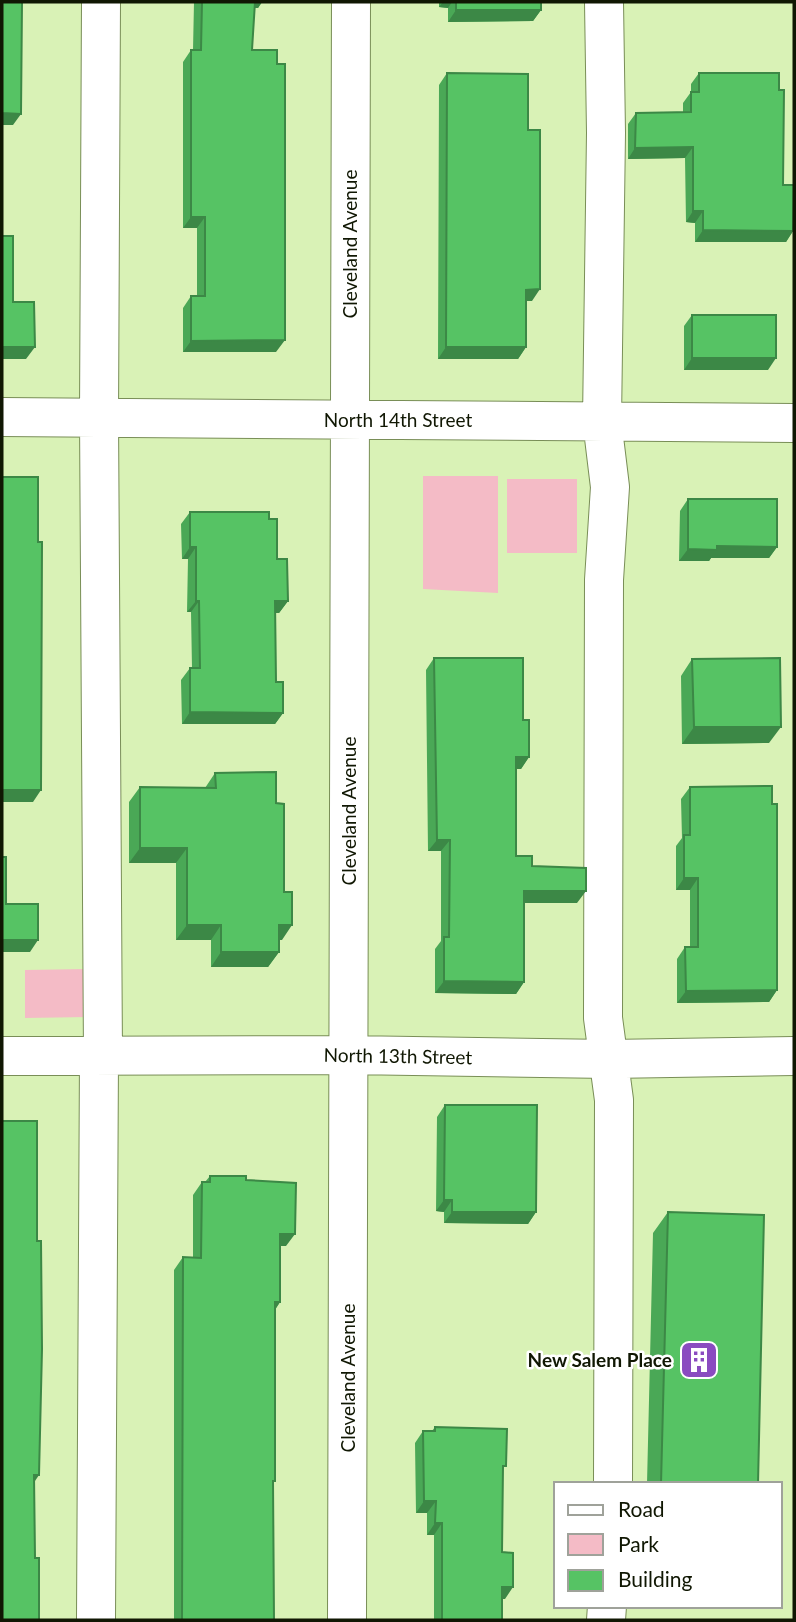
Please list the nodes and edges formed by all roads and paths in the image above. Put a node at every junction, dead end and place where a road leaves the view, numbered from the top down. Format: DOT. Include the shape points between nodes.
graph roads {
  1 [pos="101,2"];
  2 [pos="351,2"];
  3 [pos="604,2"];
  4 [pos="2,416"];
  5 [pos="99,417"];
  6 [pos="349,419"];
  7 [pos="602,421"];
  8 [pos="794,423"];
  9 [pos="349,1055"];
  10 [pos="2,1056"];
  11 [pos="101,1056"];
  12 [pos="794,1056"];
  13 [pos="609,1059"];
  14 [pos="613,1482"];
  15 [pos="96,1620"];
  16 [pos="347,1620"];
  1 -- 5 [label="street"];
  2 -- 6 [label="street, Cleveland Avenue"];
  3 -- 7 [label="street" via="607,133"];
  4 -- 5 [label="street, North 14th Street"];
  5 -- 6 [label="street, North 14th Street"];
  5 -- 11 [label="street"];
  6 -- 7 [label="street, North 14th Street"];
  6 -- 9 [label="street, Cleveland Avenue"];
  7 -- 8 [label="street, North 14th Street"];
  7 -- 13 [label="street" via="610,487 604,580 603,1004"];
  9 -- 11 [label="street, North 13th Street"];
  9 -- 13 [label="street, North 13th Street"];
  9 -- 16 [label="street, Cleveland Avenue"];
  10 -- 11 [label="street, North 13th Street"];
  11 -- 15 [label="street"];
  12 -- 13 [label="street, North 13th Street"];
  13 -- 14 [label="street" via="614,1100"];
}
